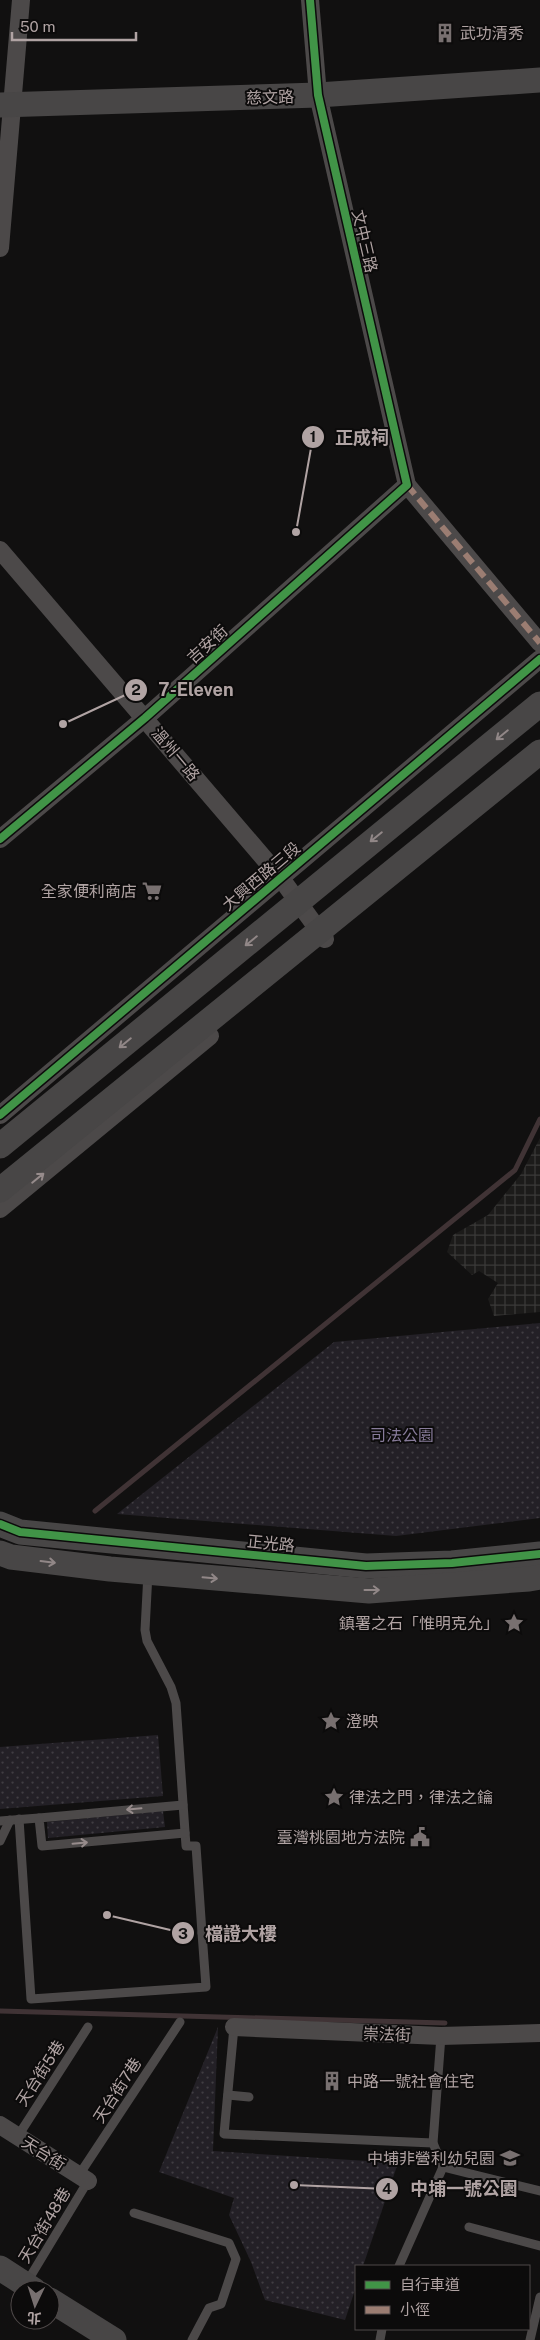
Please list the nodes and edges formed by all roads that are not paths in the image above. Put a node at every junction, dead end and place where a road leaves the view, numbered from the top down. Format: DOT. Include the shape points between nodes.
graph roads {
  1 [pos="21,0"];
  2 [pos="310,0"];
  3 [pos="540,80"];
  4 [pos="318,95"];
  5 [pos="5,105"];
  6 [pos="0,248"];
  7 [pos="407,485"];
  8 [pos="0,550"];
  9 [pos="540,643"];
  10 [pos="540,659"];
  11 [pos="540,704"];
  12 [pos="145,718"];
  13 [pos="540,752"];
  14 [pos="540,768"];
  15 [pos="0,839"];
  16 [pos="280,877"];
  17 [pos="298,901"];
  18 [pos="323,935"];
  19 [pos="0,1115"];
  20 [pos="0,1146"];
  21 [pos="0,1190"];
  22 [pos="0,1209"];
  23 [pos="0,1524"];
  24 [pos="0,1554"];
  25 [pos="540,1554"];
  26 [pos="148,1572"];
  27 [pos="464,1573"];
  28 [pos="540,1577"];
  29 [pos="183,1805"];
  30 [pos="39,1818"];
  31 [pos="15,1820"];
  32 [pos="0,1821"];
  33 [pos="185,1833"];
  34 [pos="0,1841"];
  35 [pos="223,1932"];
  36 [pos="202,1934"];
  37 [pos="180,2022"];
  38 [pos="88,2027"];
  39 [pos="234,2027"];
  40 [pos="540,2033"];
  41 [pos="441,2036"];
  42 [pos="228,2095"];
  43 [pos="249,2097"];
  44 [pos="0,2125"];
  45 [pos="18,2136"];
  46 [pos="433,2143"];
  47 [pos="442,2168"];
  48 [pos="84,2178"];
  49 [pos="540,2191"];
  50 [pos="134,2213"];
  51 [pos="469,2227"];
  52 [pos="540,2246"];
  53 [pos="399,2265"];
  54 [pos="0,2268"];
  55 [pos="19,2280"];
  56 [pos="33,2280"];
  57 [pos="540,2297"];
  58 [pos="60,2306"];
  59 [pos="114,2340"];
  60 [pos="192,2340"];
  61 [pos="530,2340"];
  1 -- 5 [label="street"];
  2 -- 4 [label="street, 文中三路"];
  3 -- 4 [label="street, 慈文路"];
  4 -- 5 [label="street, 慈文路"];
  4 -- 7 [label="street, 文中三路"];
  5 -- 6 [label="street"];
  7 -- 9 [label="street"];
  7 -- 12 [label="street, 吉安街"];
  8 -- 12 [label="street, 溫州一路"];
  10 -- 16 [label="street, 大興西路三段"];
  11 -- 17 [label="street, one-way"];
  12 -- 15 [label="street, 吉安街"];
  12 -- 16 [label="street, 溫州一路"];
  13 -- 18 [label="street"];
  14 -- 18 [label="street"];
  16 -- 17 [label="street, 溫州一路"];
  16 -- 19 [label="street, 大興西路三段"];
  17 -- 18 [label="street, 溫州一路"];
  17 -- 20 [label="street, one-way"];
  18 -- 21 [label="street"];
  22 -- 18 [label="street, one-way"];
  23 -- 27 [label="street, 正光路" via="20,1532"];
  24 -- 26 [label="street, 正光路, one-way"];
  25 -- 27 [label="street, 正光路"];
  26 -- 27 [label="street, 正光路, one-way" via="369,1590"];
  26 -- 29 [label="lane" via="145,1630 176,1703"];
  27 -- 28 [label="street, 正光路"];
  29 -- 30 [label="lane, one-way"];
  29 -- 33 [label="lane"];
  30 -- 31 [label="lane"];
  30 -- 33 [label="lane, one-way" via="42,1846"];
  31 -- 32 [label="lane"];
  31 -- 34 [label="lane"];
  31 -- 36 [label="lane" via="31,1999 206,1988"];
  33 -- 36 [label="lane" via="186,1846 196,1846"];
  35 -- 36 [label="lane"];
  37 -- 48 [label="lane, 天台街7巷"];
  38 -- 45 [label="lane, 天台街5巷"];
  39 -- 41 [label="street, 崇法街"];
  39 -- 42 [label="lane"];
  40 -- 41 [label="street, 崇法街"];
  41 -- 46 [label="lane"];
  42 -- 43 [label="lane"];
  42 -- 46 [label="lane" via="224,2134"];
  44 -- 45 [label="street, 天台街"];
  45 -- 48 [label="street, 天台街"];
  46 -- 47 [label="lane"];
  47 -- 49 [label="lane"];
  47 -- 53 [label="lane"];
  48 -- 56 [label="lane, 天台街48巷"];
  50 -- 60 [label="lane" via="229,2243 236,2259 221,2304 209,2308"];
  51 -- 52 [label="lane"];
  54 -- 55 [label="street"];
  57 -- 61 [label="lane"];
  58 -- 59 [label="street"];
}
